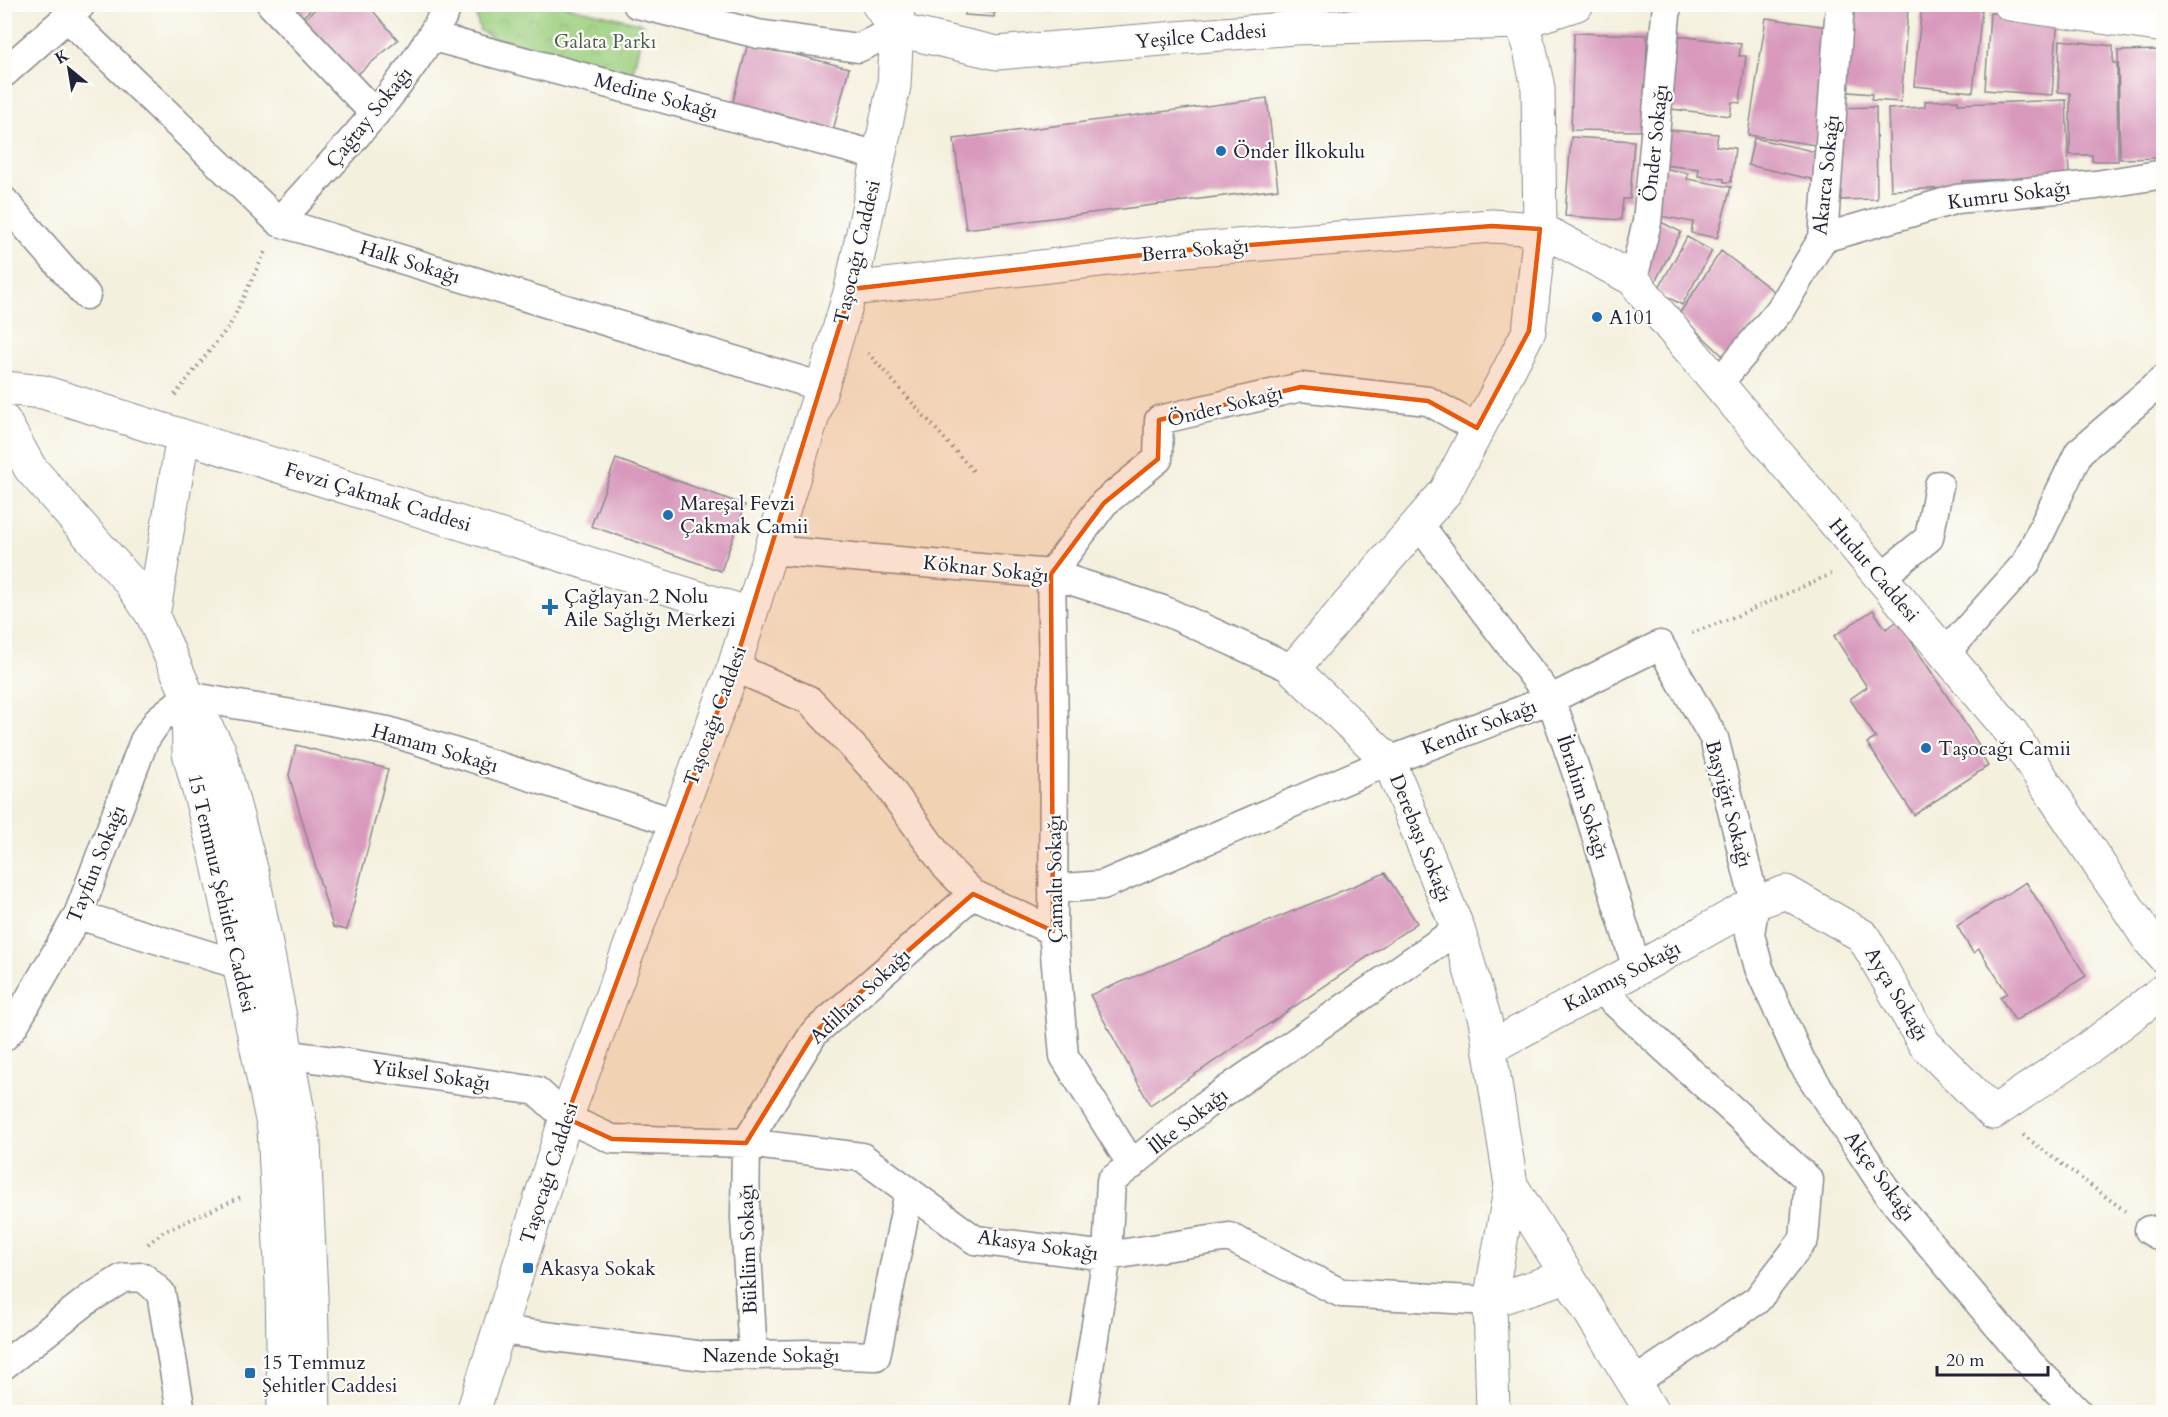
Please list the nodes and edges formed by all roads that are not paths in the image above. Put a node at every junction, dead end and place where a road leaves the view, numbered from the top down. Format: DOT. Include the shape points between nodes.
graph roads {
  1 [pos="272,4"];
  2 [pos="449,4"];
  3 [pos="637,4"];
  4 [pos="878,4"];
  5 [pos="1577,4"];
  6 [pos="1667,4"];
  7 [pos="1840,4"];
  8 [pos="2010,4"];
  9 [pos="75,11"];
  10 [pos="1521,13"];
  11 [pos="897,17"];
  12 [pos="2163,26"];
  13 [pos="433,37"];
  14 [pos="4,74"];
  15 [pos="375,114"];
  16 [pos="879,156"];
  17 [pos="2163,174"];
  18 [pos="4,201"];
  19 [pos="279,222"];
  20 [pos="1540,229"];
  21 [pos="1823,238"];
  22 [pos="1633,279"];
  23 [pos="851,289"];
  24 [pos="86,295"];
  25 [pos="2163,379"];
  26 [pos="1718,384"];
  27 [pos="822,387"];
  28 [pos="4,388"];
  29 [pos="4,421"];
  30 [pos="1477,428"];
  31 [pos="183,436"];
  32 [pos="1939,485"];
  33 [pos="1418,523"];
  34 [pos="770,550"];
  35 [pos="1873,568"];
  36 [pos="1051,574"];
  37 [pos="750,614"];
  38 [pos="153,616"];
  39 [pos="1660,645"];
  40 [pos="1945,654"];
  41 [pos="734,667"];
  42 [pos="1293,669"];
  43 [pos="188,696"];
  44 [pos="1551,699"];
  45 [pos="1389,761"];
  46 [pos="676,823"];
  47 [pos="1053,890"];
  48 [pos="972,894"];
  49 [pos="1755,903"];
  50 [pos="78,915"];
  51 [pos="1458,928"];
  52 [pos="1053,931"];
  53 [pos="2163,957"];
  54 [pos="240,965"];
  55 [pos="1637,969"];
  56 [pos="1599,988"];
  57 [pos="2163,990"];
  58 [pos="7,1027"];
  59 [pos="1489,1048"];
  60 [pos="286,1054"];
  61 [pos="566,1118"];
  62 [pos="746,1143"];
  63 [pos="1132,1165"];
  64 [pos="1511,1185"];
  65 [pos="909,1192"];
  66 [pos="1107,1256"];
  67 [pos="1568,1276"];
  68 [pos="1490,1301"];
  69 [pos="499,1330"];
  70 [pos="753,1355"];
  71 [pos="4,1365"];
  72 [pos="1633,1383"];
  73 [pos="182,1413"];
  74 [pos="284,1413"];
  75 [pos="314,1413"];
  76 [pos="473,1413"];
  77 [pos="1082,1413"];
  78 [pos="1493,1413"];
  79 [pos="1652,1413"];
  80 [pos="2078,1413"];
  1 -- 15 [label="street"];
  2 -- 13 [label="street, Çağtay Sokağı"];
  3 -- 11 [label="street" via="758,34 858,48"];
  4 -- 11 [label="street"];
  5 -- 10 [label="street, Yeşilce Caddesi"];
  6 -- 22 [label="street, Önder Sokağı" via="1647,222"];
  7 -- 21 [label="street, Akarca Sokağı"];
  8 -- 12 [label="street"];
  9 -- 14 [label="street"];
  9 -- 19 [label="street, Halk Sokağı"];
  10 -- 11 [label="street, Yeşilce Caddesi" via="997,53"];
  10 -- 20 [label="street" via="1538,88"];
  11 -- 16 [label="street, Taşocağı Caddesi" via="894,86"];
  13 -- 15 [label="street, Çağtay Sokağı"];
  13 -- 16 [label="street, Medine Sokağı"];
  15 -- 19 [label="street, Çağtay Sokağı"];
  16 -- 23 [label="street, Taşocağı Caddesi"];
  17 -- 21 [label="street, Kumru Sokağı" via="1957,199"];
  18 -- 24 [label="street"];
  19 -- 27 [label="street, Halk Sokağı"];
  20 -- 22 [label="street, Hudut Caddesi"];
  20 -- 23 [label="street, Berra Sokağı" via="1492,226 1185,250"];
  20 -- 30 [label="street" via="1529,331"];
  21 -- 26 [label="street, Akarca Sokağı" via="1780,310"];
  22 -- 26 [label="street, Hudut Caddesi"];
  23 -- 27 [label="street, Taşocağı Caddesi"];
  25 -- 40 [label="street" via="2079,452 2026,563"];
  26 -- 35 [label="street, Hudut Caddesi"];
  27 -- 34 [label="street, Taşocağı Caddesi"];
  28 -- 31 [label="street, Fevzi Çakmak Caddesi" via="43,392"];
  29 -- 38 [label="street, 15 Temmuz Şehitler Caddesi" via="30,468 130,582"];
  30 -- 33 [label="street" via="1446,491"];
  30 -- 36 [label="street, Önder Sokağı" via="1428,401 1301,387 1159,420 1158,459 1104,503"];
  31 -- 37 [label="street, Fevzi Çakmak Caddesi"];
  31 -- 38 [label="street"];
  32 -- 35 [label="street" via="1929,538"];
  33 -- 42 [label="street"];
  33 -- 44 [label="street, İbrahim Sokağı"];
  34 -- 36 [label="street, Köknar Sokağı"];
  34 -- 37 [label="street, Taşocağı Caddesi"];
  35 -- 40 [label="street, Hudut Caddesi"];
  36 -- 42 [label="street, Köknar Sokağı" via="1163,610"];
  36 -- 47 [label="street, Çamaltı Sokağı"];
  37 -- 41 [label="street, Taşocağı Caddesi"];
  38 -- 43 [label="street, 15 Temmuz Şehitler Caddesi"];
  39 -- 44 [label="street, Kendir Sokağı"];
  39 -- 49 [label="street, Başyiğit Sokağı" via="1714,738"];
  40 -- 53 [label="street, Hudut Caddesi" via="2011,732"];
  41 -- 46 [label="street, Taşocağı Caddesi"];
  41 -- 48 [label="street" via="809,700 883,779 947,868"];
  42 -- 45 [label="street, Derebaşı Sokağı"];
  43 -- 46 [label="street, Hamam Sokağı" via="388,731"];
  43 -- 50 [label="street, Tayfun Sokağı" via="159,718 144,741"];
  43 -- 54 [label="street, 15 Temmuz Şehitler Caddesi" via="189,753"];
  43 -- 60 [label="street, 15 Temmuz Şehitler Caddesi" via="219,750 252,876"];
  44 -- 45 [label="street, Kendir Sokağı"];
  44 -- 55 [label="street, İbrahim Sokağı"];
  45 -- 47 [label="street, Kendir Sokağı" via="1103,885"];
  45 -- 51 [label="street, Derebaşı Sokağı"];
  46 -- 61 [label="street, Taşocağı Caddesi"];
  47 -- 52 [label="street, Çamaltı Sokağı"];
  48 -- 52 [label="street"];
  48 -- 62 [label="street, Adilhan Sokağı" via="814,1033"];
  49 -- 55 [label="street, Kalamış Sokağı"];
  49 -- 57 [label="street, Ayça Sokağı" via="1786,892 1863,936 1924,1043 1993,1113 2097,1042"];
  49 -- 80 [label="street, Akçe Sokağı" via="1750,934 1759,968 1801,1061 1890,1196 2025,1358"];
  50 -- 54 [label="street"];
  50 -- 58 [label="street, Tayfun Sokağı"];
  51 -- 59 [label="street, Derebaşı Sokağı" via="1485,1020"];
  51 -- 63 [label="street, İlke Sokağı" via="1204,1106"];
  52 -- 63 [label="street, Çamaltı Sokağı" via="1064,1056"];
  54 -- 74 [label="street, 15 Temmuz Şehitler Caddesi" via="274,1128"];
  55 -- 56 [label="street, Kalamış Sokağı"];
  56 -- 59 [label="street, Kalamış Sokağı"];
  56 -- 72 [label="street" via="1809,1180 1804,1239 1757,1300"];
  59 -- 64 [label="street, Derebaşı Sokağı"];
  60 -- 61 [label="street, Yüksel Sokağı" via="537,1091"];
  60 -- 75 [label="street, 15 Temmuz Şehitler Caddesi" via="304,1143"];
  61 -- 62 [label="street, Akasya Sokağı" via="612,1139"];
  61 -- 69 [label="street, Taşocağı Caddesi"];
  62 -- 65 [label="street, Akasya Sokağı" via="862,1157"];
  62 -- 70 [label="street, Büklüm Sokağı" via="745,1218"];
  63 -- 66 [label="street, İlke Sokağı" via="1111,1181"];
  64 -- 67 [label="street"];
  64 -- 68 [label="street, Derebaşı Sokağı"];
  65 -- 66 [label="street, Akasya Sokağı" via="975,1240"];
  65 -- 70 [label="street, Nazende Sokağı" via="876,1356"];
  66 -- 68 [label="street, Akasya Sokağı" via="1229,1237 1341,1293"];
  66 -- 77 [label="street, İlke Sokağı"];
  67 -- 68 [label="street"];
  67 -- 72 [label="street"];
  68 -- 78 [label="street, Derebaşı Sokağı"];
  69 -- 70 [label="street, Nazende Sokağı" via="704,1356"];
  69 -- 76 [label="street, Taşocağı Caddesi"];
  71 -- 73 [label="street" via="89,1299 123,1278 143,1277 161,1293"];
  72 -- 79 [label="street"];
}
